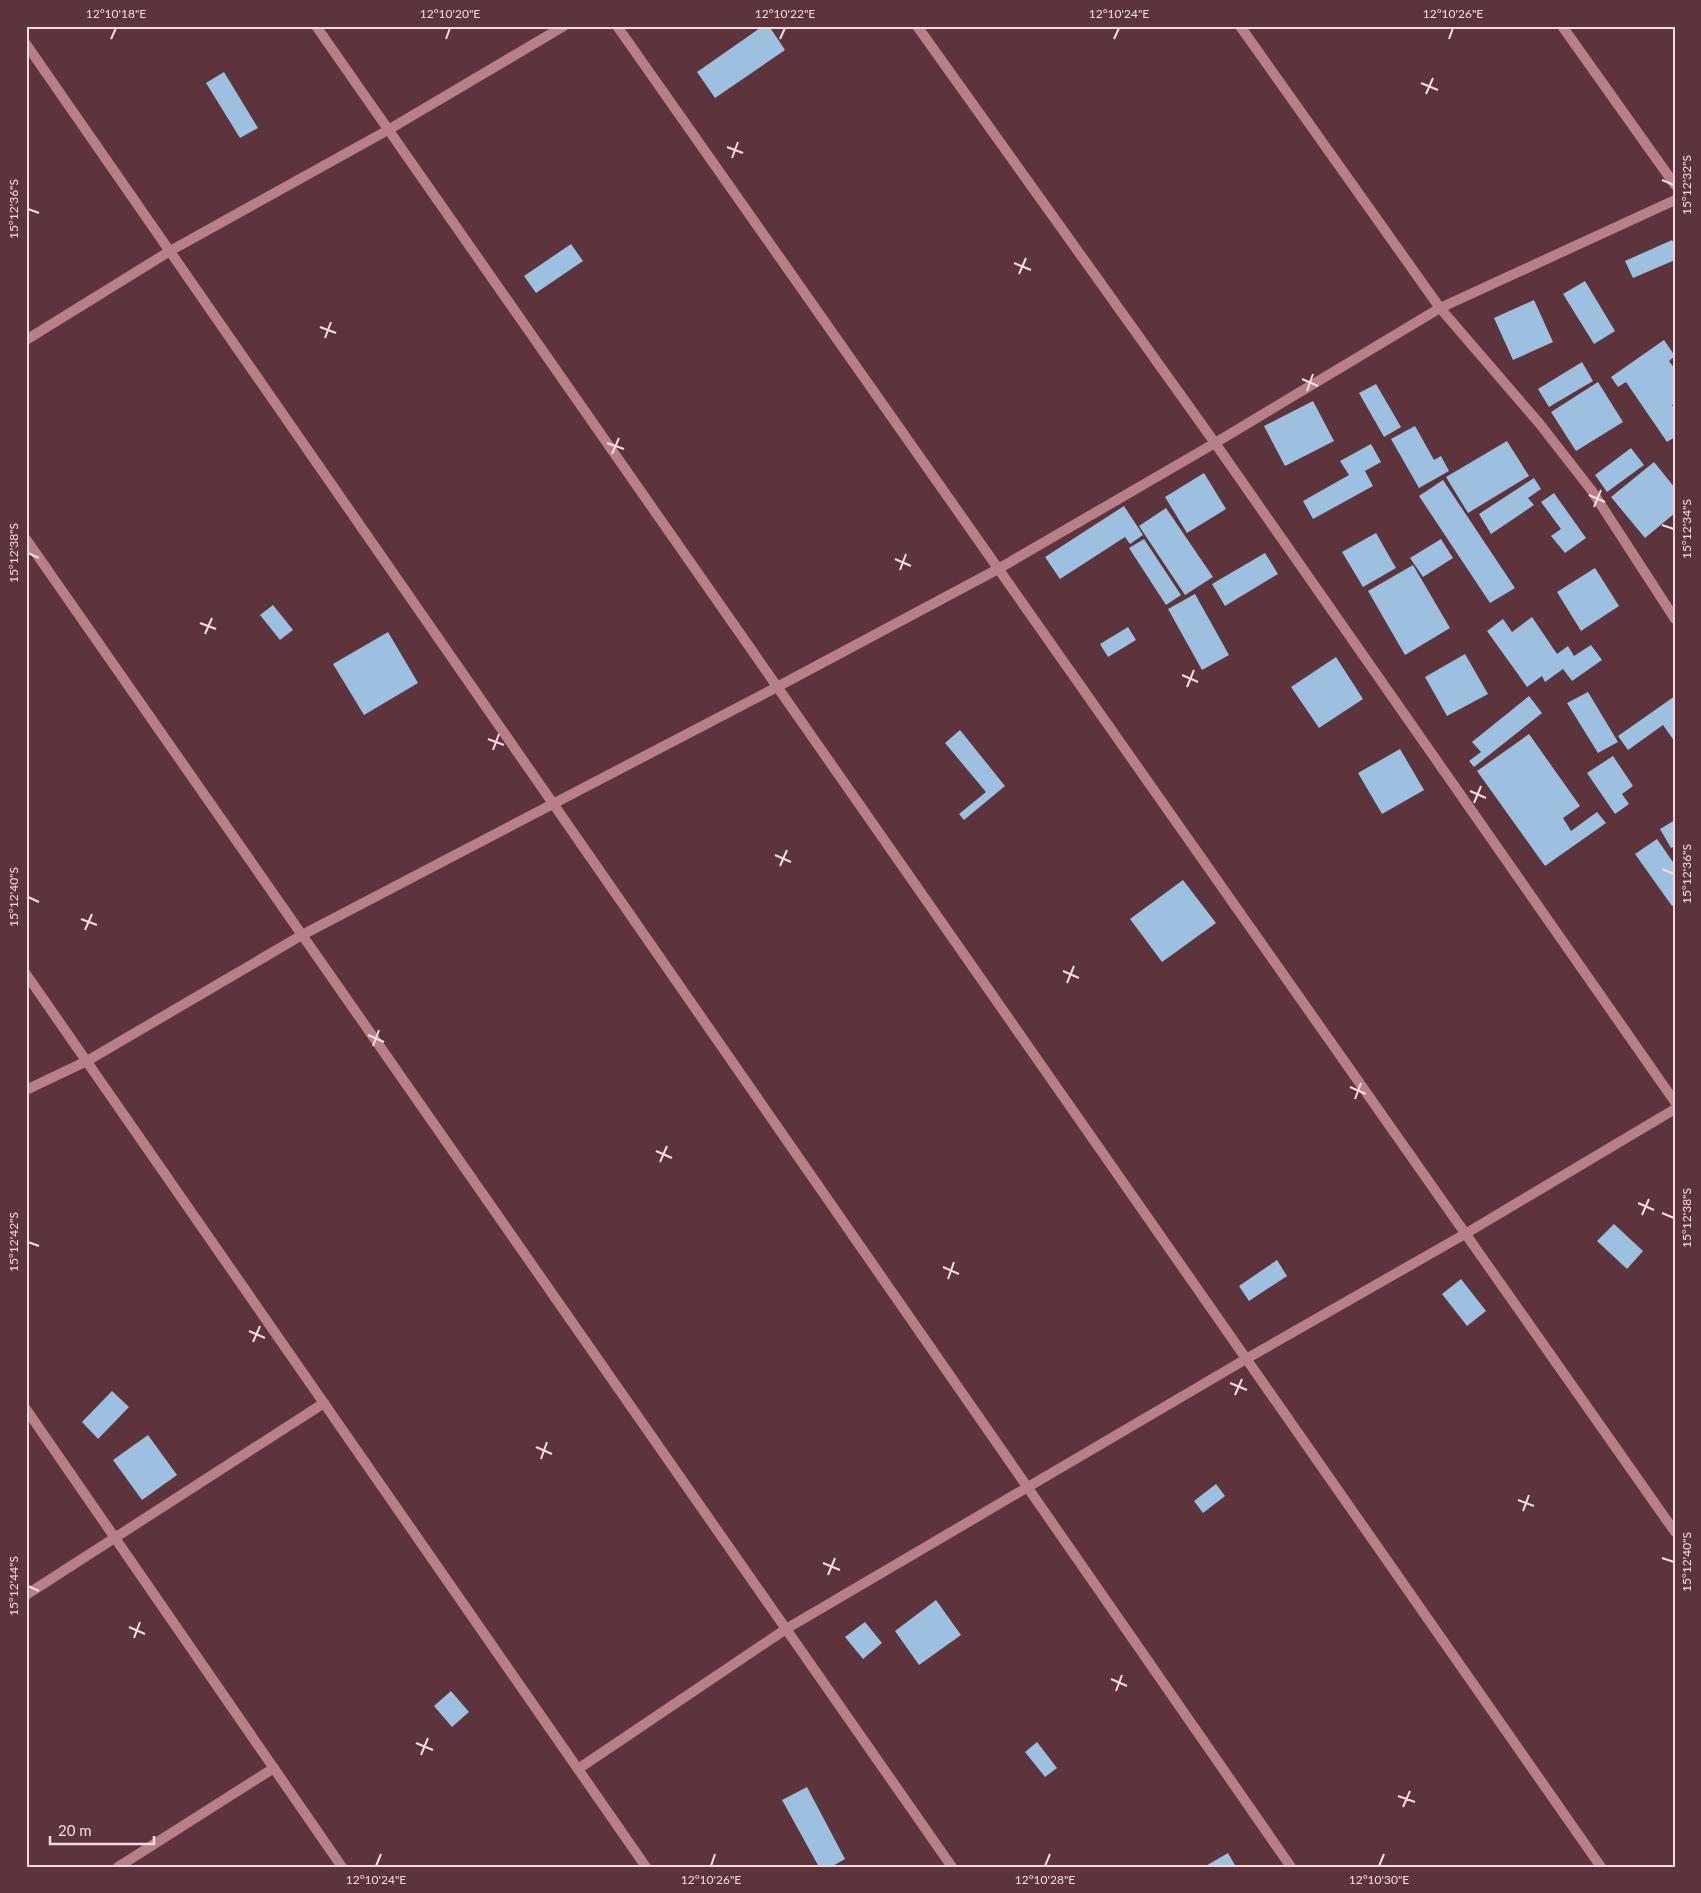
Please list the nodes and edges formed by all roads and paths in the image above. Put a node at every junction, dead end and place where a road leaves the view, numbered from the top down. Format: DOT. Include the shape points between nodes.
graph roads {
  1 [pos="316,26"];
  2 [pos="564,26"];
  3 [pos="617,26"];
  4 [pos="918,26"];
  5 [pos="1240,26"];
  6 [pos="1562,26"];
  7 [pos="26,44"];
  8 [pos="388,130"];
  9 [pos="1675,185"];
  10 [pos="1675,200"];
  11 [pos="170,251"];
  12 [pos="1440,308"];
  13 [pos="26,340"];
  14 [pos="1215,443"];
  15 [pos="26,539"];
  16 [pos="998,569"];
  17 [pos="1675,619"];
  18 [pos="777,687"];
  19 [pos="554,804"];
  20 [pos="302,935"];
  21 [pos="26,974"];
  22 [pos="87,1061"];
  23 [pos="26,1090"];
  24 [pos="1675,1102"];
  25 [pos="1675,1109"];
  26 [pos="1466,1234"];
  27 [pos="1246,1359"];
  28 [pos="324,1403"];
  29 [pos="26,1408"];
  30 [pos="1027,1486"];
  31 [pos="1675,1532"];
  32 [pos="116,1537"];
  33 [pos="26,1595"];
  34 [pos="786,1629"];
  35 [pos="274,1768"];
  36 [pos="578,1769"];
  37 [pos="118,1867"];
  38 [pos="342,1867"];
  39 [pos="646,1867"];
  40 [pos="952,1867"];
  41 [pos="1291,1867"];
  42 [pos="1601,1867"];
  1 -- 8 [label="street"];
  2 -- 8 [label="street"];
  3 -- 16 [label="street"];
  4 -- 14 [label="street"];
  5 -- 12 [label="street"];
  6 -- 9 [label="street"];
  7 -- 11 [label="street"];
  8 -- 11 [label="street"];
  8 -- 18 [label="street"];
  10 -- 12 [label="street"];
  11 -- 13 [label="street"];
  11 -- 19 [label="street"];
  12 -- 14 [label="street"];
  12 -- 17 [label="street" via="1539,423 1592,491"];
  14 -- 16 [label="street"];
  14 -- 24 [label="street"];
  15 -- 20 [label="street"];
  16 -- 18 [label="street"];
  16 -- 26 [label="street"];
  18 -- 19 [label="street"];
  18 -- 27 [label="street"];
  19 -- 20 [label="street"];
  19 -- 30 [label="street"];
  20 -- 22 [label="street"];
  20 -- 34 [label="street"];
  21 -- 22 [label="street"];
  22 -- 23 [label="street"];
  22 -- 28 [label="street"];
  25 -- 26 [label="street"];
  26 -- 27 [label="street"];
  26 -- 31 [label="street"];
  27 -- 30 [label="street"];
  27 -- 42 [label="street"];
  28 -- 32 [label="street"];
  28 -- 36 [label="street"];
  29 -- 32 [label="street"];
  30 -- 34 [label="street"];
  30 -- 41 [label="street"];
  32 -- 33 [label="street"];
  32 -- 35 [label="street"];
  34 -- 36 [label="street"];
  34 -- 40 [label="street"];
  35 -- 37 [label="street"];
  35 -- 38 [label="street"];
  36 -- 39 [label="street"];
}
